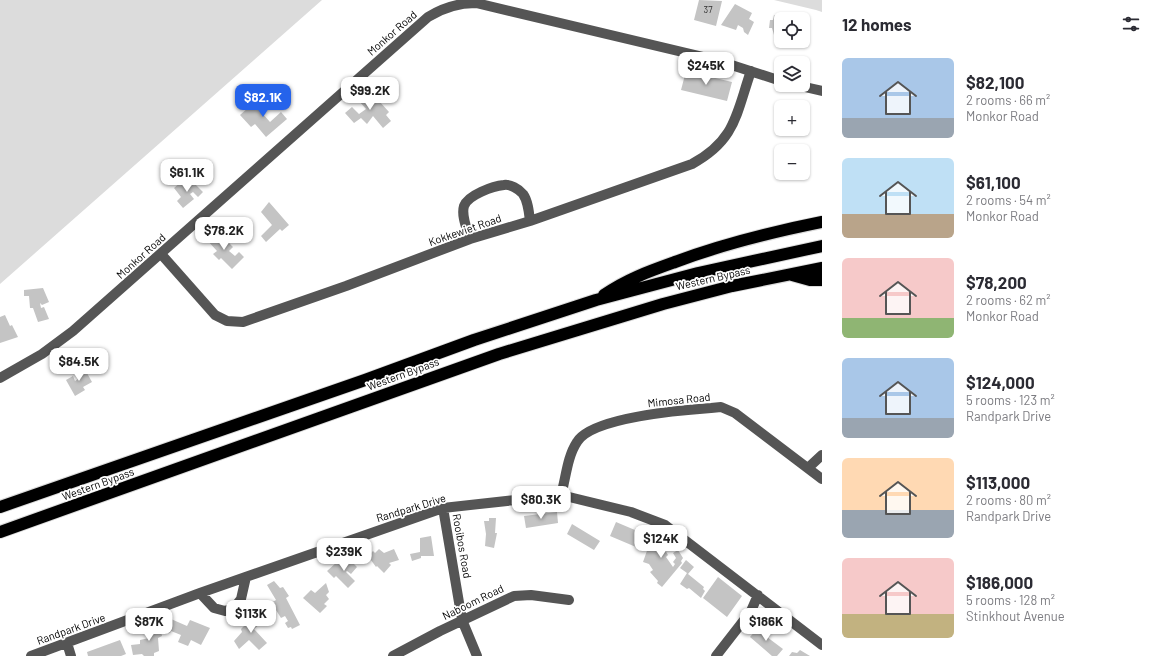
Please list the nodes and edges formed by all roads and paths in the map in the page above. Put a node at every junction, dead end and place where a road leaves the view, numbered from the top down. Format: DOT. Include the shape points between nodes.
graph roads {
  1 [pos="751,71"];
  2 [pos="774,79"];
  3 [pos="810,88"];
  4 [pos="822,91"];
  5 [pos="530,221"];
  6 [pos="822,222"];
  7 [pos="470,239"];
  8 [pos="822,246"];
  9 [pos="161,254"];
  10 [pos="822,268"];
  11 [pos="790,275"];
  12 [pos="822,280"];
  13 [pos="596,300"];
  14 [pos="0,378"];
  15 [pos="822,455"];
  16 [pos="808,468"];
  17 [pos="822,480"];
  18 [pos="561,495"];
  19 [pos="0,507"];
  20 [pos="443,508"];
  21 [pos="0,532"];
  22 [pos="246,577"];
  23 [pos="200,593"];
  24 [pos="758,595"];
  25 [pos="569,600"];
  26 [pos="462,620"];
  27 [pos="67,643"];
  28 [pos="822,645"];
  29 [pos="31,656"];
  30 [pos="70,656"];
  31 [pos="393,656"];
  32 [pos="478,656"];
  33 [pos="716,656"];
  1 -- 2 [label="street, Monkor Road"];
  1 -- 5 [label="street, Kokkewiet Road" via="735,121 720,145 708,156 673,172"];
  1 -- 9 [label="street, Monkor Road" via="716,60 476,3 445,8 423,21"];
  3 -- 4 [label="street"];
  5 -- 7 [label="street, Kokkewiet Road"];
  5 -- 7 [label="street" via="523,194 511,186 504,185 474,195 468,200 464,213"];
  6 -- 13 [label="highway" via="738,241 688,257 632,277"];
  7 -- 9 [label="street, Kokkewiet Road" via="243,322 227,321 215,315"];
  8 -- 13 [label="highway, Western Bypass" via="698,273"];
  9 -- 14 [label="street, Monkor Road" via="74,331 42,354"];
  10 -- 11 [label="highway, Western Bypass"];
  11 -- 12 [label="highway"];
  11 -- 21 [label="highway, Western Bypass" via="732,286 663,304 499,354"];
  13 -- 19 [label="highway, Western Bypass" via="474,340"];
  15 -- 16 [label="street"];
  16 -- 17 [label="street, Mimosa Road"];
  16 -- 18 [label="street, Mimosa Road" via="728,409 675,410 598,427 582,436 572,452"];
  18 -- 20 [label="street, Randpark Drive"];
  18 -- 24 [label="street, Randpark Drive" via="656,520 676,532"];
  20 -- 22 [label="street, Randpark Drive"];
  20 -- 26 [label="street, Rooibos Road"];
  22 -- 23 [label="street, Randpark Drive"];
  22 -- 23 [label="street" via="241,599 234,608 224,611 214,608"];
  23 -- 27 [label="street, Randpark Drive"];
  24 -- 28 [label="street, Randpark Drive"];
  24 -- 33 [label="street" via="751,611"];
  25 -- 26 [label="street, Naboom Road" via="531,595 514,596"];
  26 -- 31 [label="street, Naboom Road"];
  26 -- 32 [label="street, Rooibos Road"];
  27 -- 29 [label="street, Randpark Drive"];
  27 -- 30 [label="street"];
}
